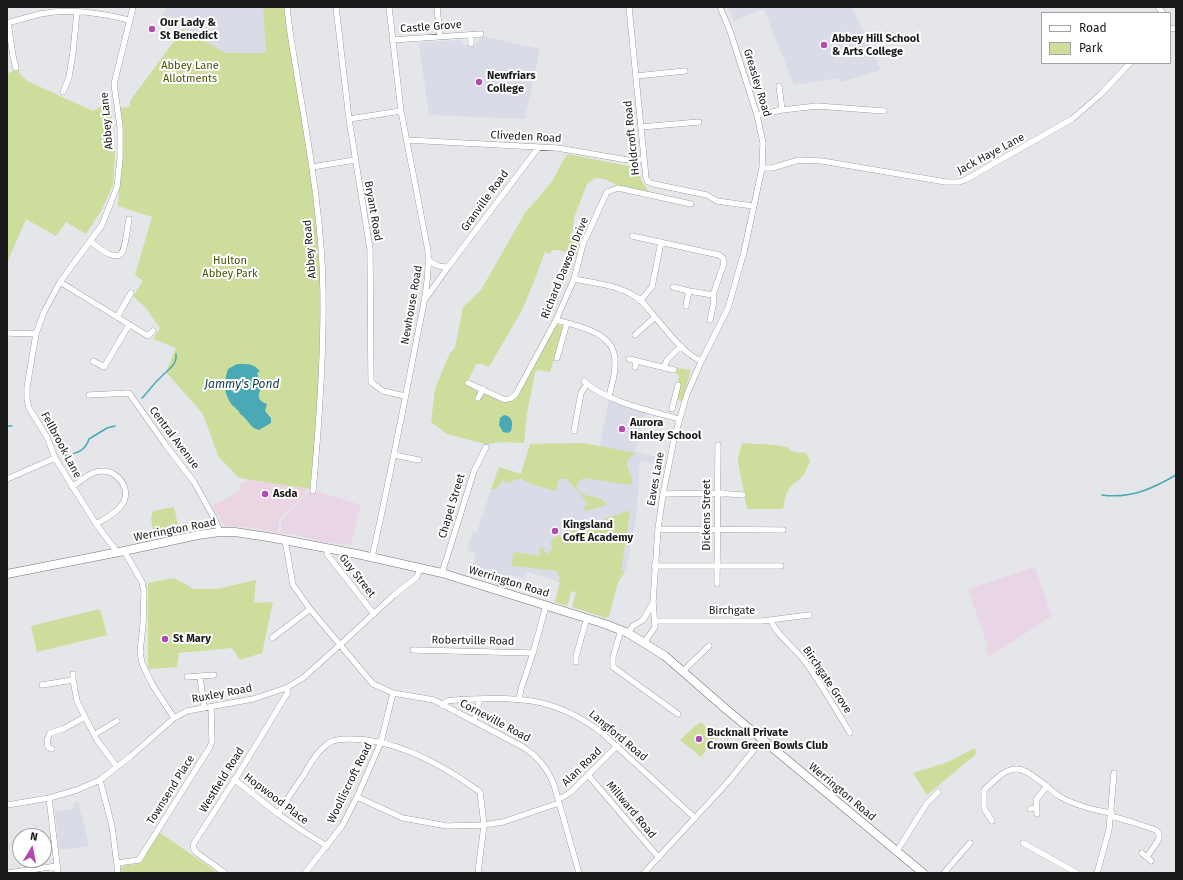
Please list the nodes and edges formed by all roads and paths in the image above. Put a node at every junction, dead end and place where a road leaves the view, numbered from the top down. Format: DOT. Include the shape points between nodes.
graph roads {
  1 [pos="40,7"];
  2 [pos="133,7"];
  3 [pos="287,7"];
  4 [pos="336,7"];
  5 [pos="389,7"];
  6 [pos="437,7"];
  7 [pos="629,7"];
  8 [pos="720,7"];
  9 [pos="77,12"];
  10 [pos="41,14"];
  11 [pos="129,20"];
  12 [pos="7,23"];
  13 [pos="481,34"];
  14 [pos="471,35"];
  15 [pos="440,36"];
  16 [pos="392,40"];
  17 [pos="471,44"];
  18 [pos="1129,64"];
  19 [pos="16,68"];
  20 [pos="685,71"];
  21 [pos="636,76"];
  22 [pos="779,86"];
  23 [pos="64,92"];
  24 [pos="782,110"];
  25 [pos="401,111"];
  26 [pos="884,111"];
  27 [pos="757,115"];
  28 [pos="349,119"];
  29 [pos="699,122"];
  30 [pos="641,127"];
  31 [pos="407,140"];
  32 [pos="538,148"];
  33 [pos="643,159"];
  34 [pos="354,160"];
  35 [pos="312,167"];
  36 [pos="762,168"];
  37 [pos="691,204"];
  38 [pos="753,206"];
  39 [pos="129,219"];
  40 [pos="632,236"];
  41 [pos="91,242"];
  42 [pos="661,242"];
  43 [pos="429,260"];
  44 [pos="448,267"];
  45 [pos="574,279"];
  46 [pos="60,282"];
  47 [pos="673,287"];
  48 [pos="689,291"];
  49 [pos="131,293"];
  50 [pos="713,295"];
  51 [pos="425,300"];
  52 [pos="640,300"];
  53 [pos="686,306"];
  54 [pos="116,317"];
  55 [pos="655,317"];
  56 [pos="556,320"];
  57 [pos="710,320"];
  58 [pos="567,323"];
  59 [pos="130,325"];
  60 [pos="153,331"];
  61 [pos="7,333"];
  62 [pos="36,334"];
  63 [pos="635,335"];
  64 [pos="682,346"];
  65 [pos="557,358"];
  66 [pos="628,359"];
  67 [pos="93,361"];
  68 [pos="636,361"];
  69 [pos="701,363"];
  70 [pos="635,368"];
  71 [pos="664,368"];
  72 [pos="674,370"];
  73 [pos="468,383"];
  74 [pos="678,385"];
  75 [pos="483,389"];
  76 [pos="89,395"];
  77 [pos="405,396"];
  78 [pos="609,396"];
  79 [pos="478,398"];
  80 [pos="674,402"];
  81 [pos="683,405"];
  82 [pos="672,409"];
  83 [pos="679,419"];
  84 [pos="574,431"];
  85 [pos="718,445"];
  86 [pos="486,448"];
  87 [pos="394,455"];
  88 [pos="55,458"];
  89 [pos="419,460"];
  90 [pos="7,478"];
  91 [pos="72,487"];
  92 [pos="313,491"];
  93 [pos="717,493"];
  94 [pos="663,494"];
  95 [pos="743,495"];
  96 [pos="96,524"];
  97 [pos="658,529"];
  98 [pos="717,530"];
  99 [pos="783,530"];
  100 [pos="220,532"];
  101 [pos="286,540"];
  102 [pos="328,548"];
  103 [pos="120,552"];
  104 [pos="372,557"];
  105 [pos="654,566"];
  106 [pos="717,566"];
  107 [pos="781,566"];
  108 [pos="420,568"];
  109 [pos="442,573"];
  110 [pos="7,574"];
  111 [pos="717,584"];
  112 [pos="653,602"];
  113 [pos="546,606"];
  114 [pos="310,609"];
  115 [pos="374,614"];
  116 [pos="809,615"];
  117 [pos="587,618"];
  118 [pos="771,620"];
  119 [pos="655,622"];
  120 [pos="625,632"];
  121 [pos="272,638"];
  122 [pos="644,643"];
  123 [pos="341,644"];
  124 [pos="709,646"];
  125 [pos="413,650"];
  126 [pos="532,653"];
  127 [pos="576,662"];
  128 [pos="683,671"];
  129 [pos="214,675"];
  130 [pos="187,677"];
  131 [pos="200,677"];
  132 [pos="42,686"];
  133 [pos="286,688"];
  134 [pos="393,693"];
  135 [pos="480,699"];
  136 [pos="519,699"];
  137 [pos="442,705"];
  138 [pos="204,707"];
  139 [pos="211,707"];
  140 [pos="678,714"];
  141 [pos="85,717"];
  142 [pos="174,718"];
  143 [pos="474,721"];
  144 [pos="117,722"];
  145 [pos="850,733"];
  146 [pos="95,734"];
  147 [pos="762,740"];
  148 [pos="381,742"];
  149 [pos="617,746"];
  150 [pos="52,749"];
  151 [pos="117,767"];
  152 [pos="1114,773"];
  153 [pos="588,775"];
  154 [pos="234,779"];
  155 [pos="100,780"];
  156 [pos="1047,786"];
  157 [pos="938,792"];
  158 [pos="357,797"];
  159 [pos="49,798"];
  160 [pos="559,801"];
  161 [pos="7,805"];
  162 [pos="1030,810"];
  163 [pos="278,814"];
  164 [pos="1111,814"];
  165 [pos="695,818"];
  166 [pos="992,821"];
  167 [pos="484,825"];
  168 [pos="970,843"];
  169 [pos="1023,843"];
  170 [pos="327,846"];
  171 [pos="897,851"];
  172 [pos="1147,857"];
  173 [pos="659,858"];
  174 [pos="117,863"];
  175 [pos="57,866"];
  176 [pos="8,873"];
  177 [pos="58,873"];
  178 [pos="118,873"];
  179 [pos="225,873"];
  180 [pos="305,873"];
  181 [pos="478,873"];
  182 [pos="579,873"];
  183 [pos="644,873"];
  184 [pos="923,873"];
  185 [pos="944,873"];
  186 [pos="1077,873"];
  187 [pos="1097,873"];
  1 -- 10 [label="street"];
  2 -- 11 [label="street, Abbey Lane"];
  3 -- 35 [label="street, Abbey Road"];
  4 -- 28 [label="street, Bryant Road"];
  5 -- 16 [label="street, Newhouse Road"];
  6 -- 15 [label="street"];
  7 -- 21 [label="street, Holdcroft Road"];
  8 -- 27 [label="street, Greasley Road"];
  9 -- 10 [label="street"];
  9 -- 11 [label="street" via="100,13"];
  9 -- 23 [label="street" via="69,78"];
  10 -- 12 [label="street"];
  11 -- 41 [label="street, Abbey Lane" via="114,84 120,126 117,187 105,218"];
  12 -- 19 [label="street"];
  13 -- 14 [label="street, Castle Grove"];
  14 -- 15 [label="street, Castle Grove"];
  14 -- 17 [label="street, Castle Grove"];
  15 -- 16 [label="street, Castle Grove"];
  16 -- 25 [label="street, Newhouse Road"];
  18 -- 36 [label="street, Jack Haye Lane" via="1072,120 959,182 822,161 799,160 772,168"];
  20 -- 21 [label="street"];
  21 -- 30 [label="street, Holdcroft Road"];
  22 -- 24 [label="street"];
  24 -- 26 [label="street" via="817,106"];
  24 -- 27 [label="street"];
  25 -- 28 [label="street"];
  25 -- 31 [label="street, Newhouse Road"];
  27 -- 36 [label="street, Greasley Road" via="763,143"];
  28 -- 34 [label="street, Bryant Road"];
  29 -- 30 [label="street"];
  30 -- 33 [label="street, Holdcroft Road"];
  31 -- 32 [label="street, Cliveden Road"];
  31 -- 43 [label="street, Newhouse Road"];
  32 -- 33 [label="street, Cliveden Road" via="557,148 628,160"];
  32 -- 44 [label="street, Granville Road"];
  33 -- 38 [label="street, Holdcroft Road" via="648,182 707,195 716,201"];
  34 -- 35 [label="street"];
  34 -- 77 [label="street, Bryant Road" via="370,249 371,382 383,391"];
  35 -- 92 [label="street, Abbey Road" via="323,291 321,384"];
  36 -- 38 [label="street, Greasley Road"];
  37 -- 45 [label="street, Richard Dawson Drive" via="618,188 610,190 583,244"];
  38 -- 69 [label="street, Eaves Lane" via="741,264 728,308"];
  39 -- 41 [label="street" via="124,250 120,255 114,256"];
  40 -- 42 [label="street"];
  41 -- 46 [label="street, Abbey Lane"];
  42 -- 50 [label="street" via="723,258 724,263"];
  42 -- 52 [label="street" via="652,287"];
  43 -- 44 [label="street" via="435,265"];
  43 -- 51 [label="street, Newhouse Road"];
  44 -- 51 [label="street, Granville Road"];
  45 -- 52 [label="street" via="621,289"];
  45 -- 56 [label="street, Richard Dawson Drive"];
  46 -- 54 [label="street"];
  46 -- 62 [label="street, Abbey Lane"];
  47 -- 48 [label="street"];
  48 -- 50 [label="street"];
  48 -- 53 [label="street"];
  49 -- 54 [label="street"];
  50 -- 57 [label="street"];
  51 -- 77 [label="street, Newhouse Road"];
  52 -- 55 [label="street"];
  54 -- 59 [label="street"];
  55 -- 63 [label="street"];
  55 -- 64 [label="street"];
  56 -- 58 [label="street"];
  56 -- 75 [label="street, Richard Dawson Drive" via="516,394 508,400"];
  58 -- 65 [label="street"];
  58 -- 78 [label="street" via="596,333 611,346 615,365"];
  59 -- 60 [label="street" via="148,336"];
  59 -- 67 [label="street" via="104,367"];
  61 -- 62 [label="street"];
  62 -- 88 [label="street, Fellbrook Lane" via="27,380 27,399 29,408 47,437"];
  64 -- 69 [label="street"];
  64 -- 71 [label="street" via="667,360"];
  66 -- 68 [label="street"];
  68 -- 70 [label="street"];
  68 -- 71 [label="street"];
  69 -- 81 [label="street, Eaves Lane"];
  71 -- 72 [label="street"];
  73 -- 75 [label="street, Richard Dawson Drive"];
  74 -- 80 [label="street"];
  75 -- 79 [label="street"];
  76 -- 100 [label="street, Central Avenue" via="130,393 194,482"];
  77 -- 87 [label="street, Newhouse Road"];
  78 -- 83 [label="street"];
  78 -- 84 [label="street" via="586,383 581,393"];
  80 -- 81 [label="street"];
  80 -- 82 [label="street"];
  81 -- 83 [label="street, Eaves Lane"];
  83 -- 94 [label="street, Eaves Lane"];
  85 -- 93 [label="street, Dickens Street"];
  86 -- 109 [label="street, Chapel Street" via="474,471"];
  87 -- 89 [label="street"];
  87 -- 104 [label="street, Newhouse Road"];
  88 -- 90 [label="street"];
  88 -- 91 [label="street, Fellbrook Lane"];
  91 -- 96 [label="street, Fellbrook Lane"];
  91 -- 96 [label="street" via="94,472 102,470 118,476 122,482 125,488 123,504 117,511"];
  93 -- 94 [label="street"];
  93 -- 95 [label="street"];
  93 -- 98 [label="street, Dickens Street"];
  94 -- 97 [label="street, Eaves Lane"];
  96 -- 103 [label="street, Fellbrook Lane"];
  97 -- 98 [label="street"];
  97 -- 105 [label="street, Eaves Lane"];
  98 -- 99 [label="street"];
  98 -- 106 [label="street, Dickens Street"];
  100 -- 101 [label="highway, Werrington Road"];
  100 -- 103 [label="highway, Werrington Road"];
  101 -- 102 [label="highway, Werrington Road"];
  101 -- 114 [label="street, Corneville Road" via="293,586"];
  102 -- 104 [label="highway, Werrington Road"];
  102 -- 115 [label="street, Guy Street" via="327,554"];
  103 -- 110 [label="highway, Werrington Road"];
  103 -- 142 [label="street, Fellbrook Lane" via="142,582 144,591 140,642 142,663"];
  104 -- 108 [label="highway, Werrington Road"];
  105 -- 106 [label="street"];
  105 -- 112 [label="street, Eaves Lane"];
  106 -- 107 [label="street"];
  106 -- 111 [label="street, Dickens Street"];
  108 -- 109 [label="highway, Werrington Road"];
  108 -- 115 [label="street, Ruxley Road" via="417,577"];
  109 -- 113 [label="highway, Werrington Road"];
  112 -- 119 [label="street, Eaves Lane"];
  112 -- 120 [label="street, Eaves Lane" via="643,620"];
  113 -- 117 [label="highway, Werrington Road"];
  113 -- 126 [label="street"];
  114 -- 121 [label="street"];
  114 -- 123 [label="street, Corneville Road"];
  115 -- 123 [label="street, Ruxley Road"];
  116 -- 118 [label="street, Birchgate"];
  117 -- 120 [label="highway, Werrington Road"];
  117 -- 127 [label="street"];
  118 -- 119 [label="street, Birchgate"];
  118 -- 145 [label="street, Birchgate Grove" via="806,663"];
  119 -- 122 [label="street" via="655,627"];
  120 -- 122 [label="highway, Werrington Road"];
  120 -- 140 [label="street" via="613,657 613,667"];
  122 -- 128 [label="highway, Werrington Road"];
  123 -- 133 [label="street, Ruxley Road" via="303,678"];
  123 -- 134 [label="street, Corneville Road" via="371,682"];
  124 -- 128 [label="street"];
  125 -- 126 [label="street, Robertville Road"];
  126 -- 136 [label="street"];
  128 -- 147 [label="highway, Werrington Road"];
  129 -- 131 [label="street"];
  130 -- 131 [label="street"];
  131 -- 138 [label="street"];
  132 -- 141 [label="street" via="73,677 77,700"];
  133 -- 139 [label="street, Ruxley Road" via="253,699"];
  133 -- 154 [label="street, Westfield Road" via="288,692"];
  134 -- 137 [label="street, Corneville Road" via="431,699"];
  134 -- 148 [label="street, Woolliscroft Road"];
  135 -- 136 [label="street, Langford Road"];
  135 -- 137 [label="street, Langford Road" via="451,700"];
  135 -- 143 [label="street"];
  136 -- 149 [label="street, Langford Road" via="548,704 570,712 596,728"];
  137 -- 143 [label="street, Corneville Road"];
  138 -- 139 [label="street, Ruxley Road"];
  138 -- 142 [label="street, Ruxley Road" via="187,711"];
  139 -- 174 [label="street, Townsend Place" via="210,747 139,860"];
  141 -- 146 [label="street"];
  141 -- 150 [label="street" via="50,733 47,740 48,747"];
  142 -- 151 [label="street, Ruxley Road"];
  143 -- 160 [label="street, Corneville Road" via="531,752 548,772"];
  144 -- 146 [label="street"];
  146 -- 151 [label="street"];
  147 -- 165 [label="street"];
  147 -- 171 [label="highway, Werrington Road"];
  148 -- 158 [label="street, Woolliscroft Road"];
  148 -- 163 [label="street" via="360,739 330,741 317,754"];
  148 -- 167 [label="street" via="419,756 480,792"];
  149 -- 153 [label="street, Alan Road"];
  149 -- 165 [label="street, Langford Road"];
  151 -- 155 [label="street, Ruxley Road"];
  152 -- 164 [label="street" via="1111,781"];
  153 -- 160 [label="street, Alan Road"];
  153 -- 173 [label="street, Millward Road"];
  154 -- 163 [label="street, Hopwood Place"];
  154 -- 179 [label="street, Westfield Road" via="193,848"];
  155 -- 159 [label="street, Ruxley Road"];
  155 -- 174 [label="street" via="112,826"];
  156 -- 162 [label="street" via="1036,800 1037,811"];
  156 -- 164 [label="street" via="1059,796 1078,805"];
  156 -- 166 [label="street" via="1018,768 994,780 984,790 984,808"];
  157 -- 171 [label="street" via="927,803"];
  158 -- 167 [label="street, Alan Road" via="402,818 447,826"];
  158 -- 170 [label="street, Woolliscroft Road" via="342,826"];
  159 -- 161 [label="street, Ruxley Road"];
  159 -- 175 [label="street"];
  160 -- 167 [label="street, Alan Road" via="503,822"];
  160 -- 182 [label="street, Corneville Road"];
  163 -- 170 [label="street, Hopwood Place"];
  164 -- 172 [label="street" via="1156,830 1159,839"];
  164 -- 187 [label="street"];
  165 -- 173 [label="street"];
  167 -- 181 [label="street"];
  168 -- 185 [label="street"];
  169 -- 186 [label="street"];
  170 -- 180 [label="street, Woolliscroft Road"];
  171 -- 184 [label="highway, Werrington Road"];
  173 -- 183 [label="street"];
  174 -- 178 [label="street"];
  175 -- 176 [label="street"];
  175 -- 177 [label="street"];
}
